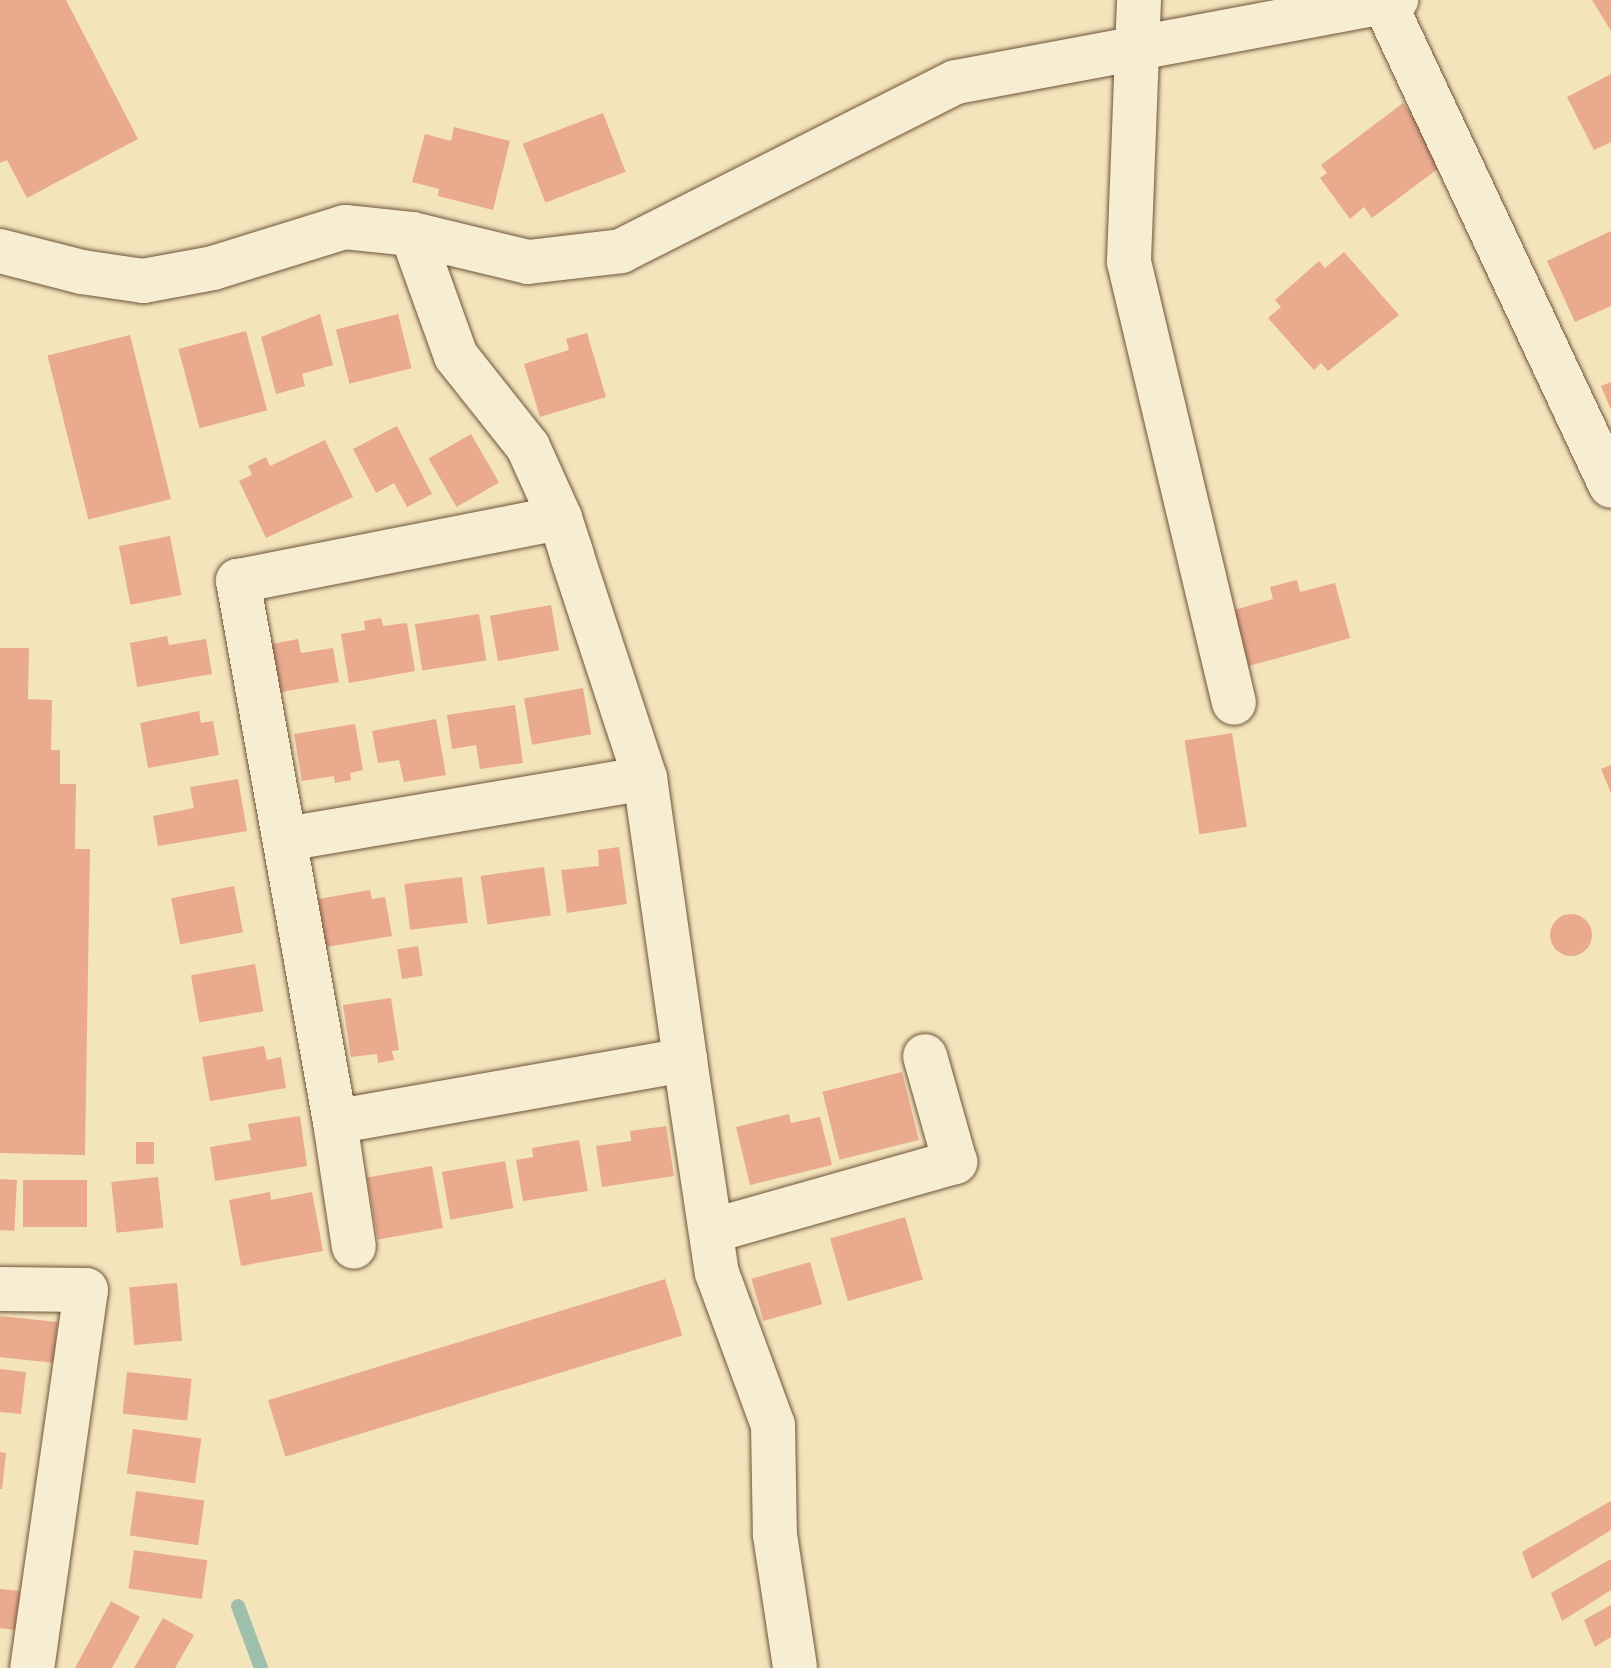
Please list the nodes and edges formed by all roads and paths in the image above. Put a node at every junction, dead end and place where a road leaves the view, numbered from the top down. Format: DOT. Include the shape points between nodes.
graph roads {
  1 [pos="1139,0"];
  2 [pos="1390,2"];
  3 [pos="1135,48"];
  4 [pos="412,234"];
  5 [pos="0,251"];
  6 [pos="1611,486"];
  7 [pos="560,518"];
  8 [pos="1234,703"];
  9 [pos="645,778"];
  10 [pos="286,839"];
  11 [pos="925,1056"];
  12 [pos="685,1060"];
  13 [pos="335,1122"];
  14 [pos="711,1231"];
  15 [pos="354,1247"];
  16 [pos="0,1289"];
  17 [pos="32,1668"];
  18 [pos="795,1668"];
  1 -- 3 [label="street"];
  2 -- 3 [label="street"];
  2 -- 6 [label="street"];
  3 -- 4 [label="street" via="956,82 621,251 528,262"];
  3 -- 8 [label="street" via="1129,262"];
  4 -- 5 [label="street" via="345,227 213,268 143,281"];
  4 -- 7 [label="street" via="456,356 528,447"];
  7 -- 9 [label="street"];
  7 -- 10 [label="street" via="238,581"];
  9 -- 10 [label="street"];
  9 -- 12 [label="street"];
  10 -- 13 [label="street"];
  11 -- 14 [label="street" via="955,1162"];
  12 -- 13 [label="street"];
  12 -- 14 [label="street"];
  13 -- 15 [label="street"];
  14 -- 18 [label="street" via="717,1273 773,1425 775,1535"];
  16 -- 17 [label="street" via="86,1290"];
}
